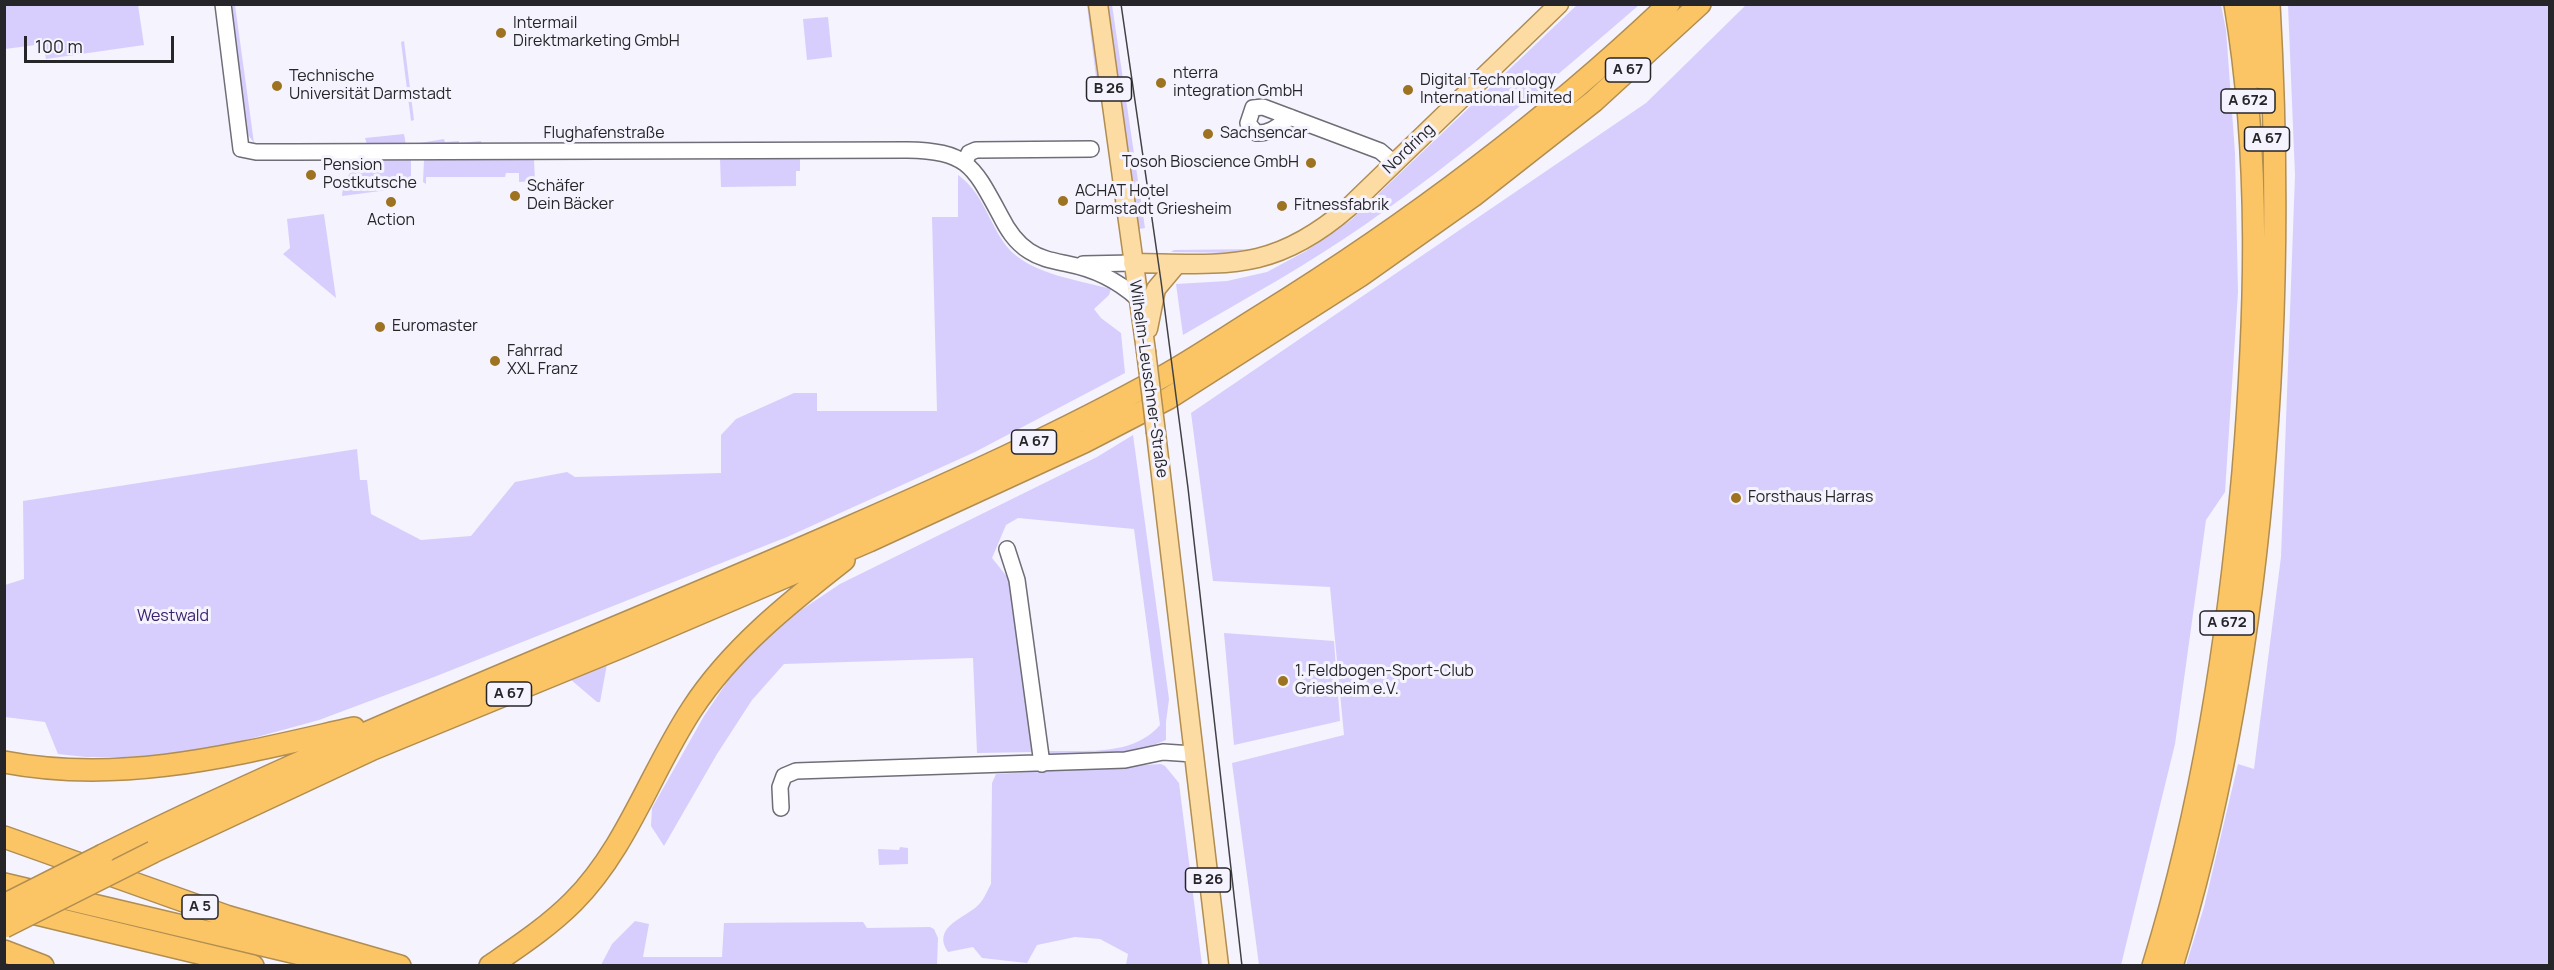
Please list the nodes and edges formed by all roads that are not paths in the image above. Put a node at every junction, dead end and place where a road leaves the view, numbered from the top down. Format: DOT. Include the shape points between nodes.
graph roads {
  1 [pos="223,4"];
  2 [pos="1098,4"];
  3 [pos="1559,4"];
  4 [pos="1659,4"];
  5 [pos="1669,4"];
  6 [pos="1700,4"];
  7 [pos="2235,4"];
  8 [pos="2251,4"];
  9 [pos="2269,4"];
  10 [pos="1607,63"];
  11 [pos="1290,117"];
  12 [pos="1091,149"];
  13 [pos="964,162"];
  14 [pos="1394,163"];
  15 [pos="1133,263"];
  16 [pos="1068,264"];
  17 [pos="1177,264"];
  18 [pos="2273,274"];
  19 [pos="1137,298"];
  20 [pos="1146,351"];
  21 [pos="868,541"];
  22 [pos="1007,549"];
  23 [pos="401,717"];
  24 [pos="1193,754"];
  25 [pos="4,762"];
  26 [pos="1042,764"];
  27 [pos="781,808"];
  28 [pos="4,837"];
  29 [pos="4,884"];
  30 [pos="4,905"];
  31 [pos="4,927"];
  32 [pos="4,951"];
  33 [pos="43,966"];
  34 [pos="253,966"];
  35 [pos="347,966"];
  36 [pos="400,966"];
  37 [pos="490,966"];
  38 [pos="1219,966"];
  39 [pos="2153,966"];
  40 [pos="2172,966"];
  1 -- 13 [label="street, Flughafenstraße" via="242,149 256,152 925,151"];
  2 -- 15 [label="main road, Wilhelm-Leuschner-Straße / B 26"];
  3 -- 14 [label="main road, Nordring"];
  4 -- 10 [label="highway, A 67"];
  5 -- 10 [label="highway, A 67"];
  6 -- 21 [label="highway, A 67" via="1594,101 1498,178 1350,282 1169,398"];
  7 -- 39 [label="highway, A 672" via="2248,110 2253,197 2252,330 2243,464 2230,596 2212,717 2183,861"];
  8 -- 18 [label="highway, A 67" via="2266,132"];
  9 -- 18 [label="highway, A 67" via="2276,155"];
  10 -- 23 [label="highway, A 67" via="1499,150 1349,261 1164,376 966,476"];
  11 -- 14 [label="street" via="1380,151"];
  12 -- 13 [label="street" via="976,150"];
  13 -- 16 [label="street" via="982,181 1015,239 1034,254"];
  14 -- 17 [label="main road, Nordring" via="1337,218 1292,247 1244,262"];
  15 -- 16 [label="street"];
  15 -- 17 [label="main road, Nordring"];
  15 -- 19 [label="main road, Wilhelm-Leuschner-Straße / B 26"];
  16 -- 19 [label="street" via="1108,278"];
  17 -- 20 [label="main road" via="1156,289"];
  18 -- 40 [label="highway, A 672" via="2265,441 2253,569 2216,795"];
  19 -- 20 [label="main road, Wilhelm-Leuschner-Straße / B 26"];
  20 -- 24 [label="main road, Wilhelm-Leuschner-Straße / B 26, bridge"];
  21 -- 31 [label="highway, A 67, bridge" via="373,750 153,852"];
  21 -- 37 [label="highway, A 67" via="754,634 718,674 692,708 617,843 574,901"];
  22 -- 26 [label="street" via="1017,580"];
  23 -- 25 [label="highway, A 67" via="223,758 170,766 63,770"];
  23 -- 30 [label="highway, bridge" via="191,811"];
  24 -- 26 [label="street" via="1163,752 1125,760"];
  24 -- 38 [label="main road, Wilhelm-Leuschner-Straße / B 26"];
  26 -- 27 [label="street" via="796,771 781,781"];
  28 -- 36 [label="highway, A 5" via="226,916"];
  29 -- 35 [label="highway"];
  30 -- 34 [label="highway"];
  32 -- 33 [label="highway"];
}
